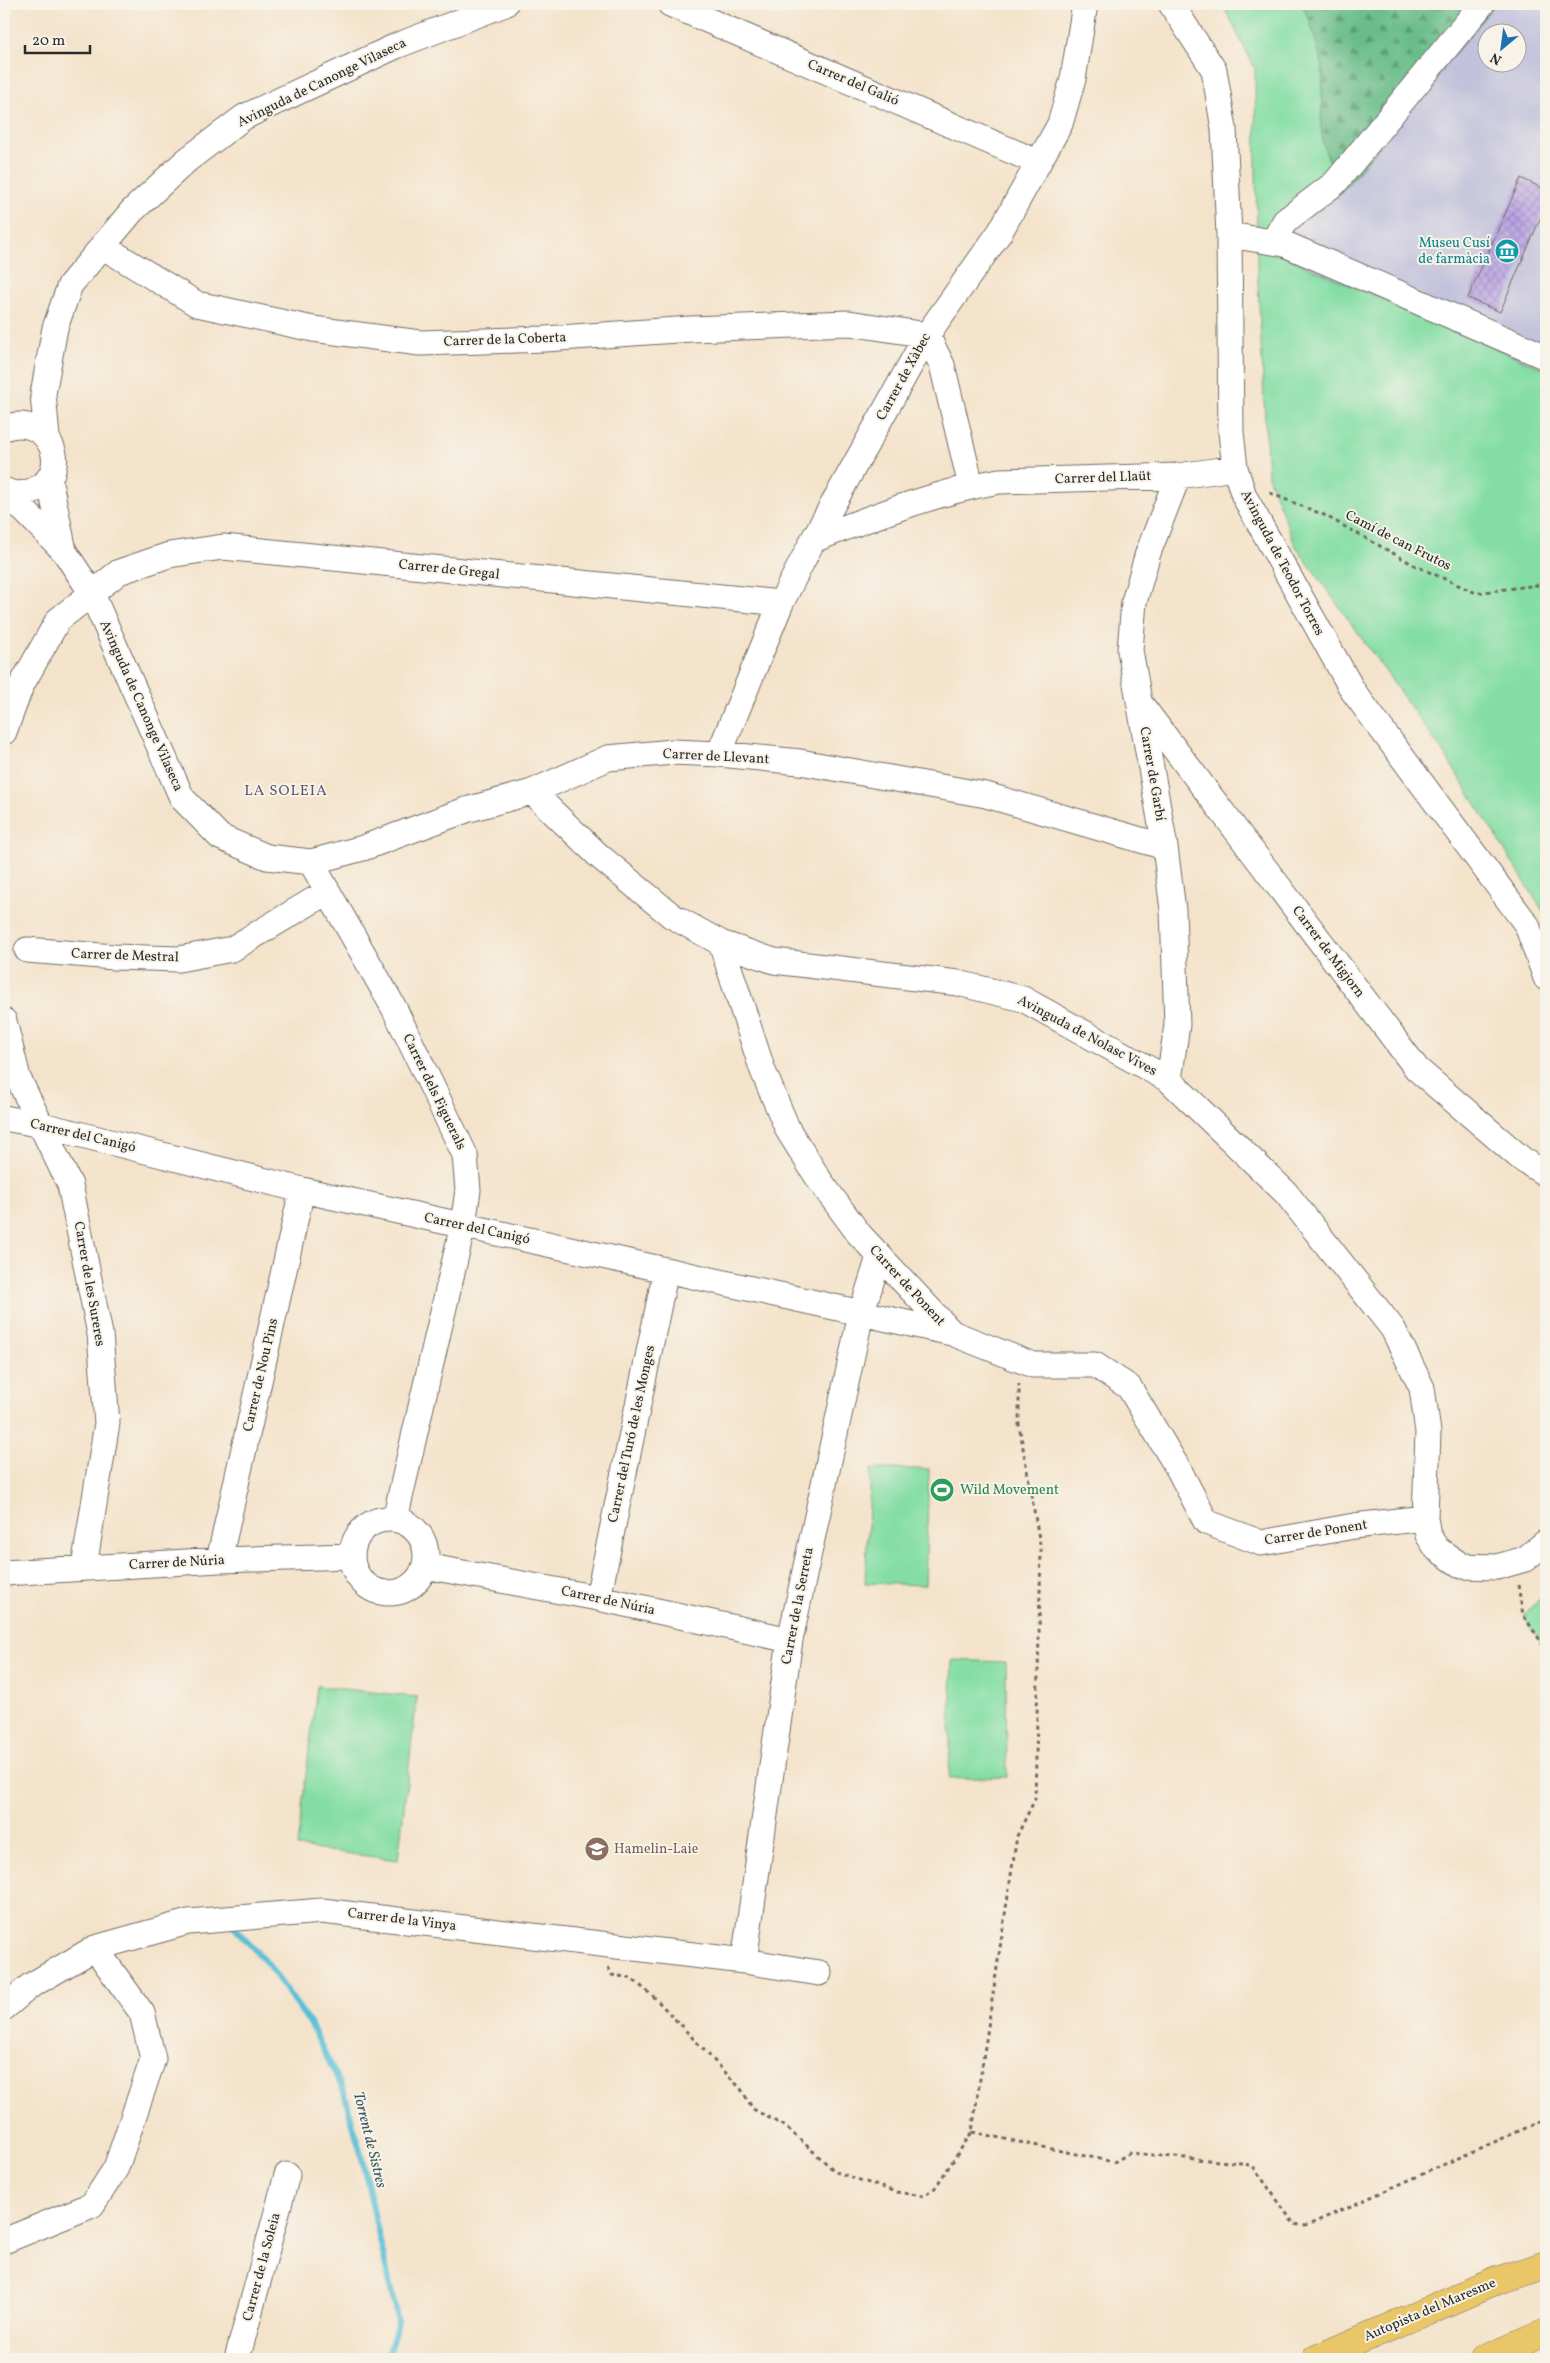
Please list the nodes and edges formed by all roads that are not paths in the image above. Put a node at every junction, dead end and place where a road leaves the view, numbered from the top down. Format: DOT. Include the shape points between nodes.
graph roads {
  1 [pos="505,4"];
  2 [pos="670,4"];
  3 [pos="1085,4"];
  4 [pos="1171,4"];
  5 [pos="1482,4"];
  6 [pos="1037,162"];
  7 [pos="1229,235"];
  8 [pos="1273,242"];
  9 [pos="102,246"];
  10 [pos="927,335"];
  11 [pos="1546,357"];
  12 [pos="43,394"];
  13 [pos="10,426"];
  14 [pos="47,437"];
  15 [pos="1235,468"];
  16 [pos="1178,476"];
  17 [pos="49,478"];
  18 [pos="972,486"];
  19 [pos="5,491"];
  20 [pos="813,540"];
  21 [pos="64,551"];
  22 [pos="91,592"];
  23 [pos="782,603"];
  24 [pos="12,685"];
  25 [pos="1138,702"];
  26 [pos="4,732"];
  27 [pos="719,754"];
  28 [pos="532,792"];
  29 [pos="220,837"];
  30 [pos="1165,847"];
  31 [pos="311,862"];
  32 [pos="327,892"];
  33 [pos="721,943"];
  34 [pos="27,950"];
  35 [pos="1546,978"];
  36 [pos="4,1021"];
  37 [pos="1169,1080"];
  38 [pos="4,1118"];
  39 [pos="42,1125"];
  40 [pos="1546,1174"];
  41 [pos="302,1190"];
  42 [pos="463,1226"];
  43 [pos="879,1257"];
  44 [pos="666,1270"];
  45 [pos="861,1314"];
  46 [pos="952,1333"];
  47 [pos="1425,1518"];
  48 [pos="395,1519"];
  49 [pos="1546,1542"];
  50 [pos="351,1556"];
  51 [pos="219,1560"];
  52 [pos="425,1566"];
  53 [pos="84,1567"];
  54 [pos="4,1573"];
  55 [pos="598,1598"];
  56 [pos="790,1640"];
  57 [pos="95,1948"];
  58 [pos="744,1961"];
  59 [pos="819,1973"];
  60 [pos="4,2008"];
  61 [pos="287,2174"];
  62 [pos="4,2242"];
  63 [pos="1546,2246"];
  64 [pos="1546,2265"];
  65 [pos="1496,2280"];
  66 [pos="1546,2334"];
  67 [pos="237,2359"];
  68 [pos="1316,2359"];
  69 [pos="1484,2359"];
  1 -- 9 [label="street, Avinguda de Canonge Vilaseca" via="396,46 244,118 187,160 132,211"];
  2 -- 6 [label="street, Carrer del Galió"];
  3 -- 6 [label="street, Carrer de Xàbec" via="1073,79 1060,124"];
  4 -- 7 [label="street, Avinguda de Teodor Torres" via="1214,70 1224,129"];
  5 -- 8 [label="street" via="1334,183 1285,221"];
  6 -- 10 [label="street, Carrer de Xàbec" via="1000,232"];
  7 -- 8 [label="street"];
  7 -- 15 [label="street, Avinguda de Teodor Torres" via="1231,432"];
  8 -- 11 [label="street" via="1285,244"];
  9 -- 10 [label="street, Carrer de la Coberta" via="197,304 313,329 420,344 849,323"];
  9 -- 12 [label="street, Avinguda de Canonge Vilaseca" via="70,285 55,328"];
  10 -- 18 [label="street" via="942,365"];
  10 -- 20 [label="street, Carrer de Xàbec"];
  12 -- 13 [label="street"];
  12 -- 14 [label="street, Avinguda de Canonge Vilaseca"];
  13 -- 14 [label="street" via="28,425"];
  14 -- 17 [label="street, Avinguda de Canonge Vilaseca" via="54,459"];
  15 -- 16 [label="street, Carrer del Llaüt"];
  15 -- 35 [label="street, Avinguda de Teodor Torres" via="1244,496 1353,691 1527,926"];
  16 -- 18 [label="street, Carrer del Llaüt" via="999,481"];
  16 -- 25 [label="street, Carrer de Garbí" via="1148,553 1134,602 1130,650"];
  17 -- 19 [label="street" via="29,493"];
  17 -- 21 [label="street"];
  18 -- 20 [label="street, Carrer del Llaüt" via="910,502"];
  19 -- 21 [label="street"];
  20 -- 23 [label="street, Carrer de Xàbec"];
  21 -- 22 [label="street, Avinguda de Canonge Vilaseca"];
  22 -- 23 [label="street, Carrer de Gregal" via="120,572 169,555 223,547"];
  22 -- 24 [label="street, Carrer de Gregal" via="58,620"];
  22 -- 29 [label="street, Avinguda de Canonge Vilaseca" via="182,798"];
  23 -- 27 [label="street, Carrer de Xàbec"];
  24 -- 26 [label="street, Carrer de Gregal"];
  25 -- 30 [label="street, Carrer de Garbí"];
  25 -- 40 [label="street, Carrer de Migjorn" via="1418,1069 1523,1160"];
  27 -- 28 [label="street, Carrer de Llevant" via="673,752 608,758"];
  27 -- 30 [label="street, Carrer de Llevant" via="800,762 986,795"];
  28 -- 31 [label="street, Carrer de Llevant" via="466,810 363,848"];
  28 -- 33 [label="street, Avinguda de Nolasc Vives" via="599,856 672,916"];
  29 -- 31 [label="street, Carrer de Llevant" via="267,857"];
  30 -- 37 [label="street, Carrer de Garbí" via="1173,910 1177,1025"];
  31 -- 32 [label="street, Carrer dels Figuerals"];
  32 -- 34 [label="street, Carrer de Mestral" via="232,949 179,959"];
  32 -- 42 [label="street, Carrer dels Figuerals" via="394,1008 465,1156 468,1190"];
  33 -- 37 [label="street, Avinguda de Nolasc Vives" via="774,961 958,983 1023,999"];
  33 -- 43 [label="street, Carrer de Ponent" via="763,1071 788,1130 820,1181"];
  36 -- 39 [label="street, Carrer de les Sureres" via="18,1078"];
  37 -- 47 [label="street, Avinguda de Nolasc Vives" via="1286,1194 1393,1329 1422,1388 1428,1432"];
  38 -- 39 [label="street, Carrer del Canigó"];
  39 -- 41 [label="street, Carrer del Canigó"];
  39 -- 53 [label="street, Carrer de les Sureres" via="70,1185 100,1334 107,1423"];
  41 -- 42 [label="street, Carrer del Canigó"];
  41 -- 51 [label="street, Carrer de Nou Pins"];
  42 -- 44 [label="street, Carrer del Canigó"];
  42 -- 48 [label="street, Carrer dels Figuerals"];
  43 -- 45 [label="street, Carrer de la Serreta"];
  43 -- 46 [label="street, Carrer de Ponent"];
  44 -- 45 [label="street, Carrer del Canigó"];
  44 -- 55 [label="street, Carrer del Turó de les Monges"];
  45 -- 46 [label="street, Carrer del Canigó"];
  45 -- 56 [label="street, Carrer de la Serreta"];
  46 -- 47 [label="street, Carrer de Ponent" via="1033,1365 1095,1365 1129,1387 1206,1522 1261,1543 1354,1526"];
  47 -- 49 [label="street" via="1428,1535 1437,1549 1462,1566 1497,1566 1525,1559"];
  48 -- 50 [label="street" via="378,1520 362,1529"];
  48 -- 52 [label="street" via="410,1525 418,1533 424,1543"];
  50 -- 51 [label="street, Carrer de Núria"];
  50 -- 52 [label="street" via="358,1577 366,1586 389,1593 412,1586"];
  51 -- 53 [label="street, Carrer de Núria"];
  52 -- 55 [label="street, Carrer de Núria"];
  53 -- 54 [label="street, Carrer de Núria"];
  55 -- 56 [label="street, Carrer de Núria"];
  56 -- 58 [label="street, Carrer de la Serreta"];
  57 -- 58 [label="street, Carrer de la Vinya" via="188,1922 322,1911"];
  57 -- 60 [label="street, Carrer de la Vinya" via="30,1986"];
  57 -- 62 [label="street" via="142,2013 153,2059 116,2168 92,2205"];
  58 -- 59 [label="street, Carrer de la Vinya"];
  61 -- 67 [label="street, Carrer de la Soleia"];
  63 -- 65 [label="highway"];
  64 -- 65 [label="highway, Autopista del Maresme"];
  65 -- 68 [label="highway, Autopista del Maresme"];
  66 -- 69 [label="highway"];
}
